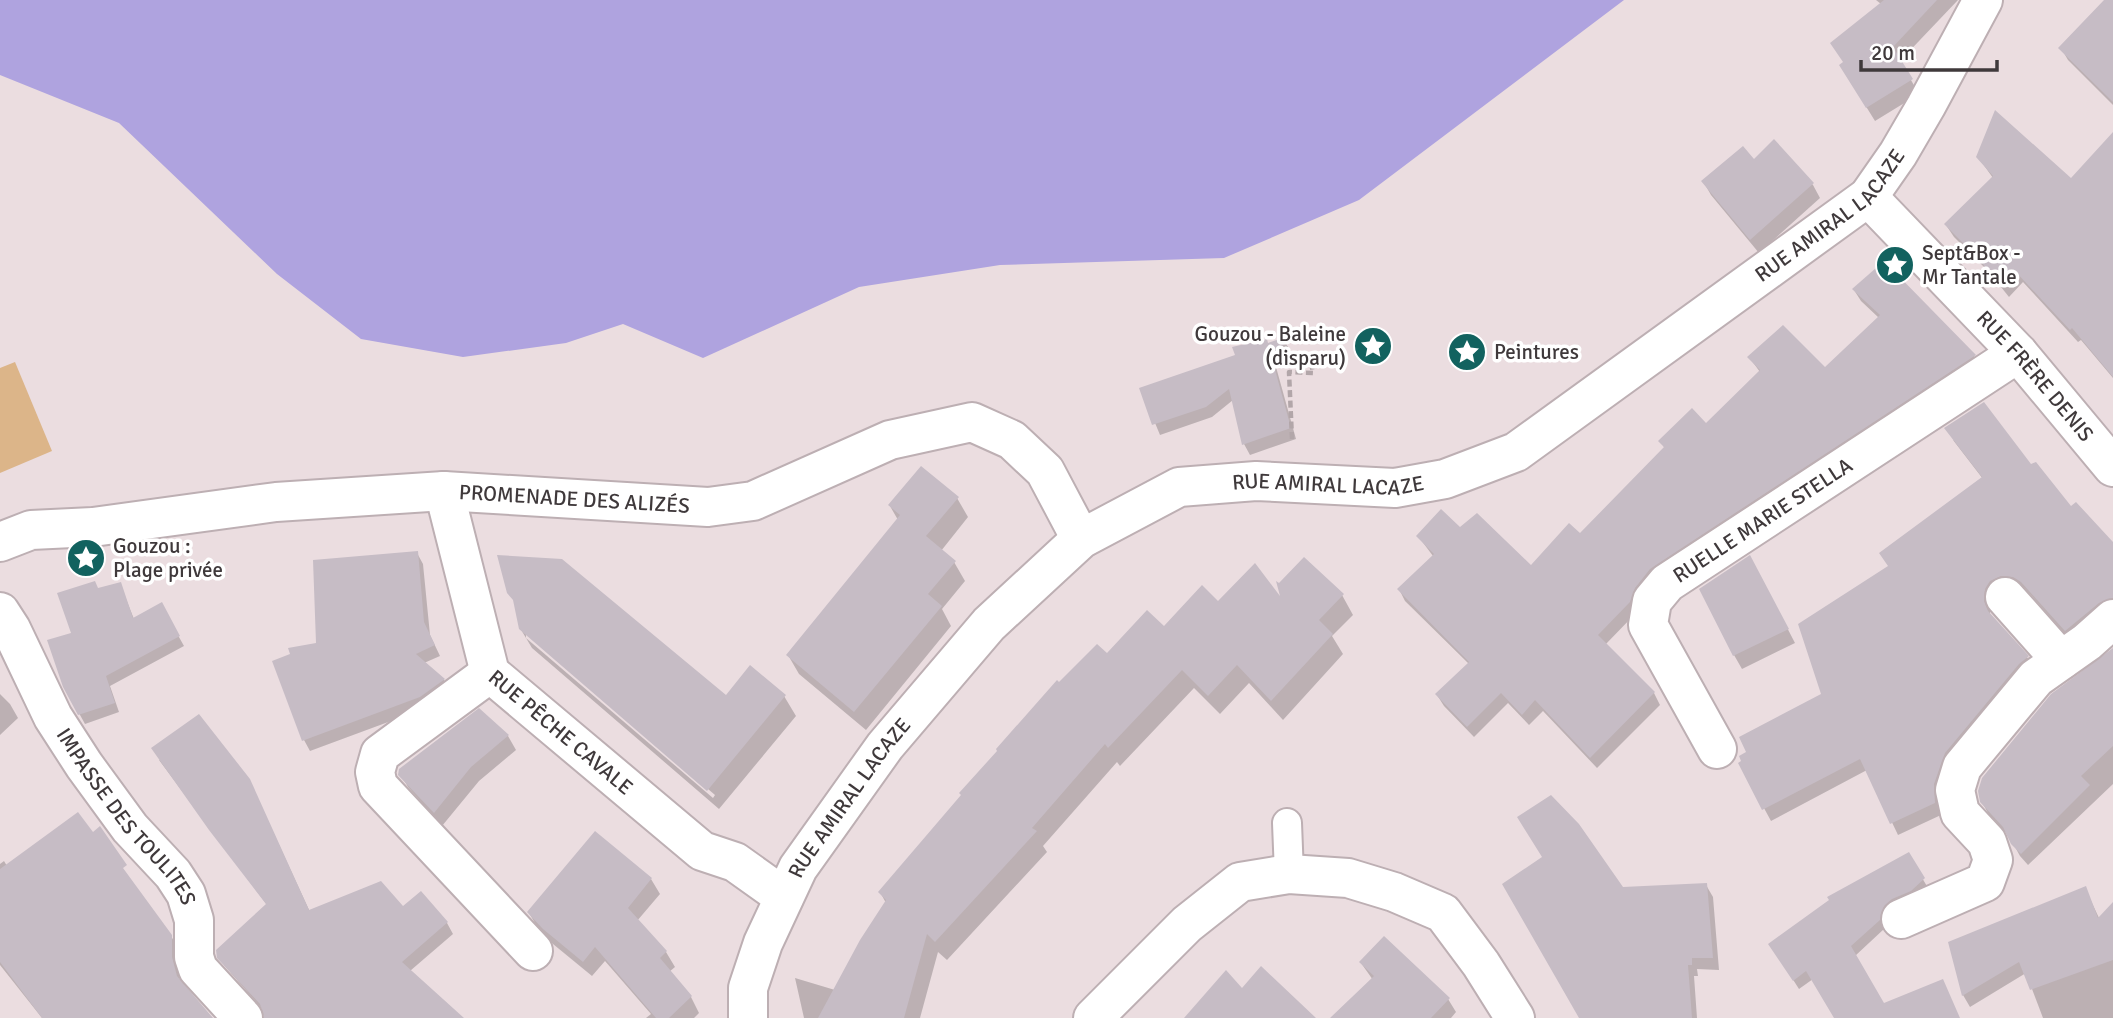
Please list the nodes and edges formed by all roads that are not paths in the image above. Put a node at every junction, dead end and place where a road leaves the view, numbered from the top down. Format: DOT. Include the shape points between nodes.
graph roads {
  1 [pos="1983,0"];
  2 [pos="1868,197"];
  3 [pos="2018,354"];
  4 [pos="2113,467"];
  5 [pos="444,491"];
  6 [pos="1082,539"];
  7 [pos="0,542"];
  8 [pos="2005,597"];
  9 [pos="0,612"];
  10 [pos="2113,619"];
  11 [pos="2062,660"];
  12 [pos="490,673"];
  13 [pos="1717,749"];
  14 [pos="1287,824"];
  15 [pos="1289,874"];
  16 [pos="784,897"];
  17 [pos="1900,919"];
  18 [pos="533,951"];
  19 [pos="243,1018"];
  20 [pos="748,1018"];
  21 [pos="1093,1018"];
  22 [pos="1516,1018"];
  1 -- 2 [label="street, RUE AMIRAL LACAZE" via="1912,130"];
  2 -- 3 [label="street, RUE FRÈRE DENIS"];
  2 -- 6 [label="street, RUE AMIRAL LACAZE" via="1516,452 1445,479 1395,488 1256,481 1179,487"];
  3 -- 4 [label="street, RUE FRÈRE DENIS"];
  3 -- 13 [label="street, RUELLE MARIE STELLA" via="1667,583 1652,601 1648,625"];
  5 -- 6 [label="street, PROMENADE DES ALIZÉS" via="708,507 753,501 890,440 972,422 1012,440 1045,471"];
  5 -- 7 [label="street, PROMENADE DES ALIZÉS" via="276,502 93,527 31,530"];
  5 -- 12 [label="street, RUE PÊCHE CAVALE"];
  6 -- 16 [label="street, RUE AMIRAL LACAZE" via="989,624 885,746 798,868"];
  8 -- 11 [label="street"];
  9 -- 19 [label="street, IMPASSE DES TOULITES" via="53,717 84,765 186,894 194,920 198,969"];
  10 -- 11 [label="street"];
  11 -- 17 [label="street" via="2036,678 1962,767 1955,790 1959,813 1987,842 1993,860 1985,882"];
  12 -- 16 [label="street, RUE PÊCHE CAVALE" via="702,851 735,862"];
  12 -- 18 [label="street" via="380,754 375,772 378,786"];
  14 -- 15 [label="lane"];
  15 -- 21 [label="street" via="1240,882 1187,924"];
  15 -- 22 [label="street" via="1348,878 1443,913"];
  16 -- 20 [label="street, RUE AMIRAL LACAZE" via="748,988"];
}
